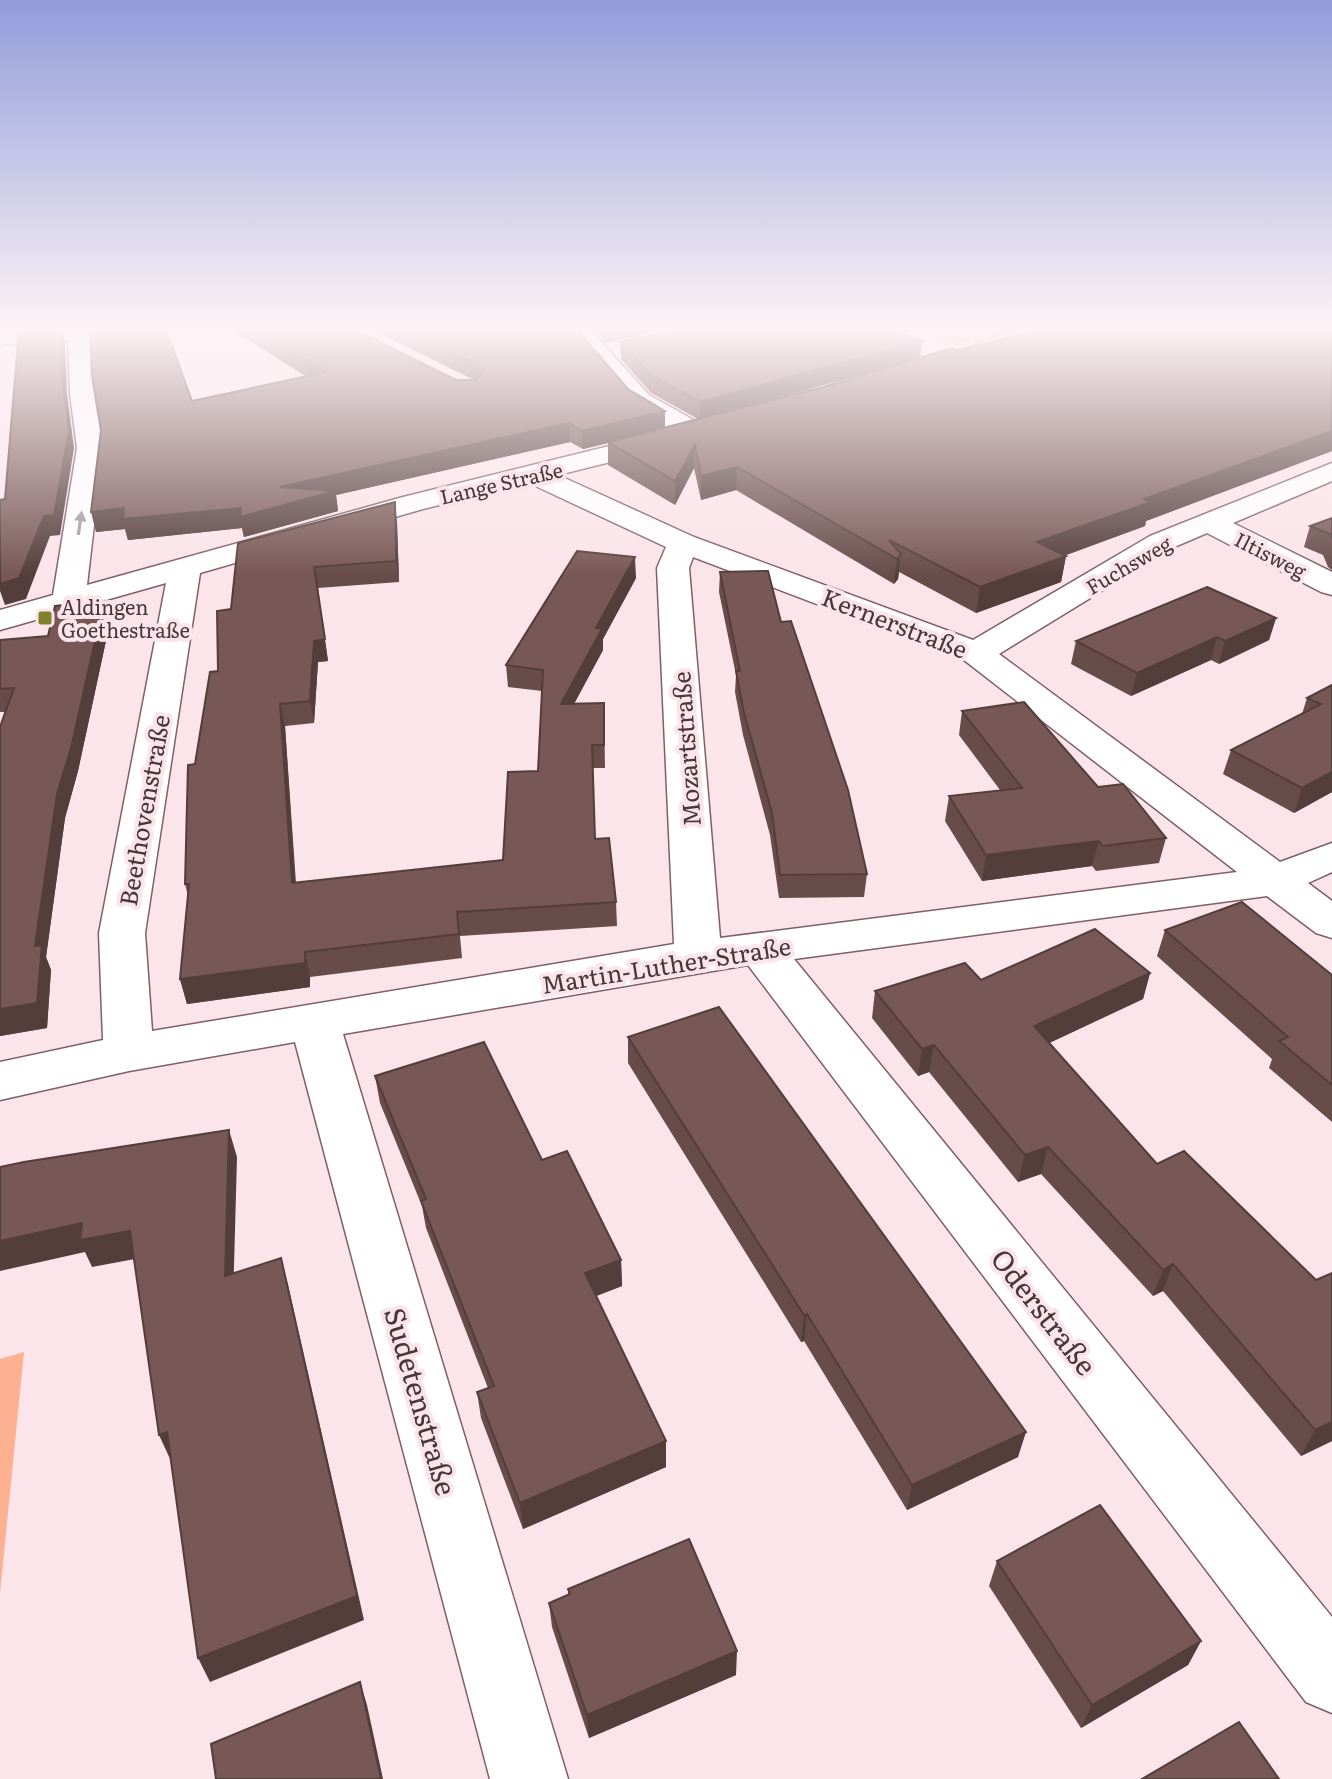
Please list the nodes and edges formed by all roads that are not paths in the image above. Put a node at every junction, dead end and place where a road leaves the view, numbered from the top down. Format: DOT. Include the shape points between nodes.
graph roads {
  1 [pos="84,410"];
  2 [pos="661,410"];
  3 [pos="1332,471"];
  4 [pos="535,475"];
  5 [pos="1210,523"];
  6 [pos="683,543"];
  7 [pos="185,567"];
  8 [pos="1332,585"];
  9 [pos="69,600"];
  10 [pos="0,620"];
  11 [pos="976,653"];
  12 [pos="1332,856"];
  13 [pos="1275,881"];
  14 [pos="1332,923"];
  15 [pos="759,947"];
  16 [pos="698,956"];
  17 [pos="315,1024"];
  18 [pos="129,1053"];
  19 [pos="0,1081"];
  20 [pos="1332,1676"];
  21 [pos="529,1779"];
  9 -- 1 [label="street, one-way" via="90,448"];
  2 -- 4 [label="street, Lange Straße" via="703,430"];
  3 -- 5 [label="street, Fuchsweg"];
  4 -- 6 [label="street, Kernerstraße"];
  4 -- 7 [label="street, Lange Straße"];
  5 -- 8 [label="street, Iltisweg"];
  5 -- 11 [label="street, Fuchsweg" via="1161,542"];
  6 -- 11 [label="street, Kernerstraße"];
  6 -- 16 [label="street, Mozartstraße" via="673,568"];
  7 -- 9 [label="street, Lange Straße"];
  7 -- 18 [label="street, Beethovenstraße" via="122,933"];
  9 -- 10 [label="street, Lange Straße"];
  11 -- 13 [label="street, Kernerstraße"];
  12 -- 13 [label="street, Martin-Luther-Straße"];
  13 -- 14 [label="street, Kernerstraße"];
  13 -- 15 [label="street, Martin-Luther-Straße"];
  15 -- 16 [label="street, Martin-Luther-Straße"];
  15 -- 20 [label="street, Oderstraße"];
  16 -- 17 [label="street, Martin-Luther-Straße"];
  17 -- 18 [label="street, Martin-Luther-Straße"];
  17 -- 21 [label="street, Sudetenstraße"];
  18 -- 19 [label="street, Martin-Luther-Straße"];
}
